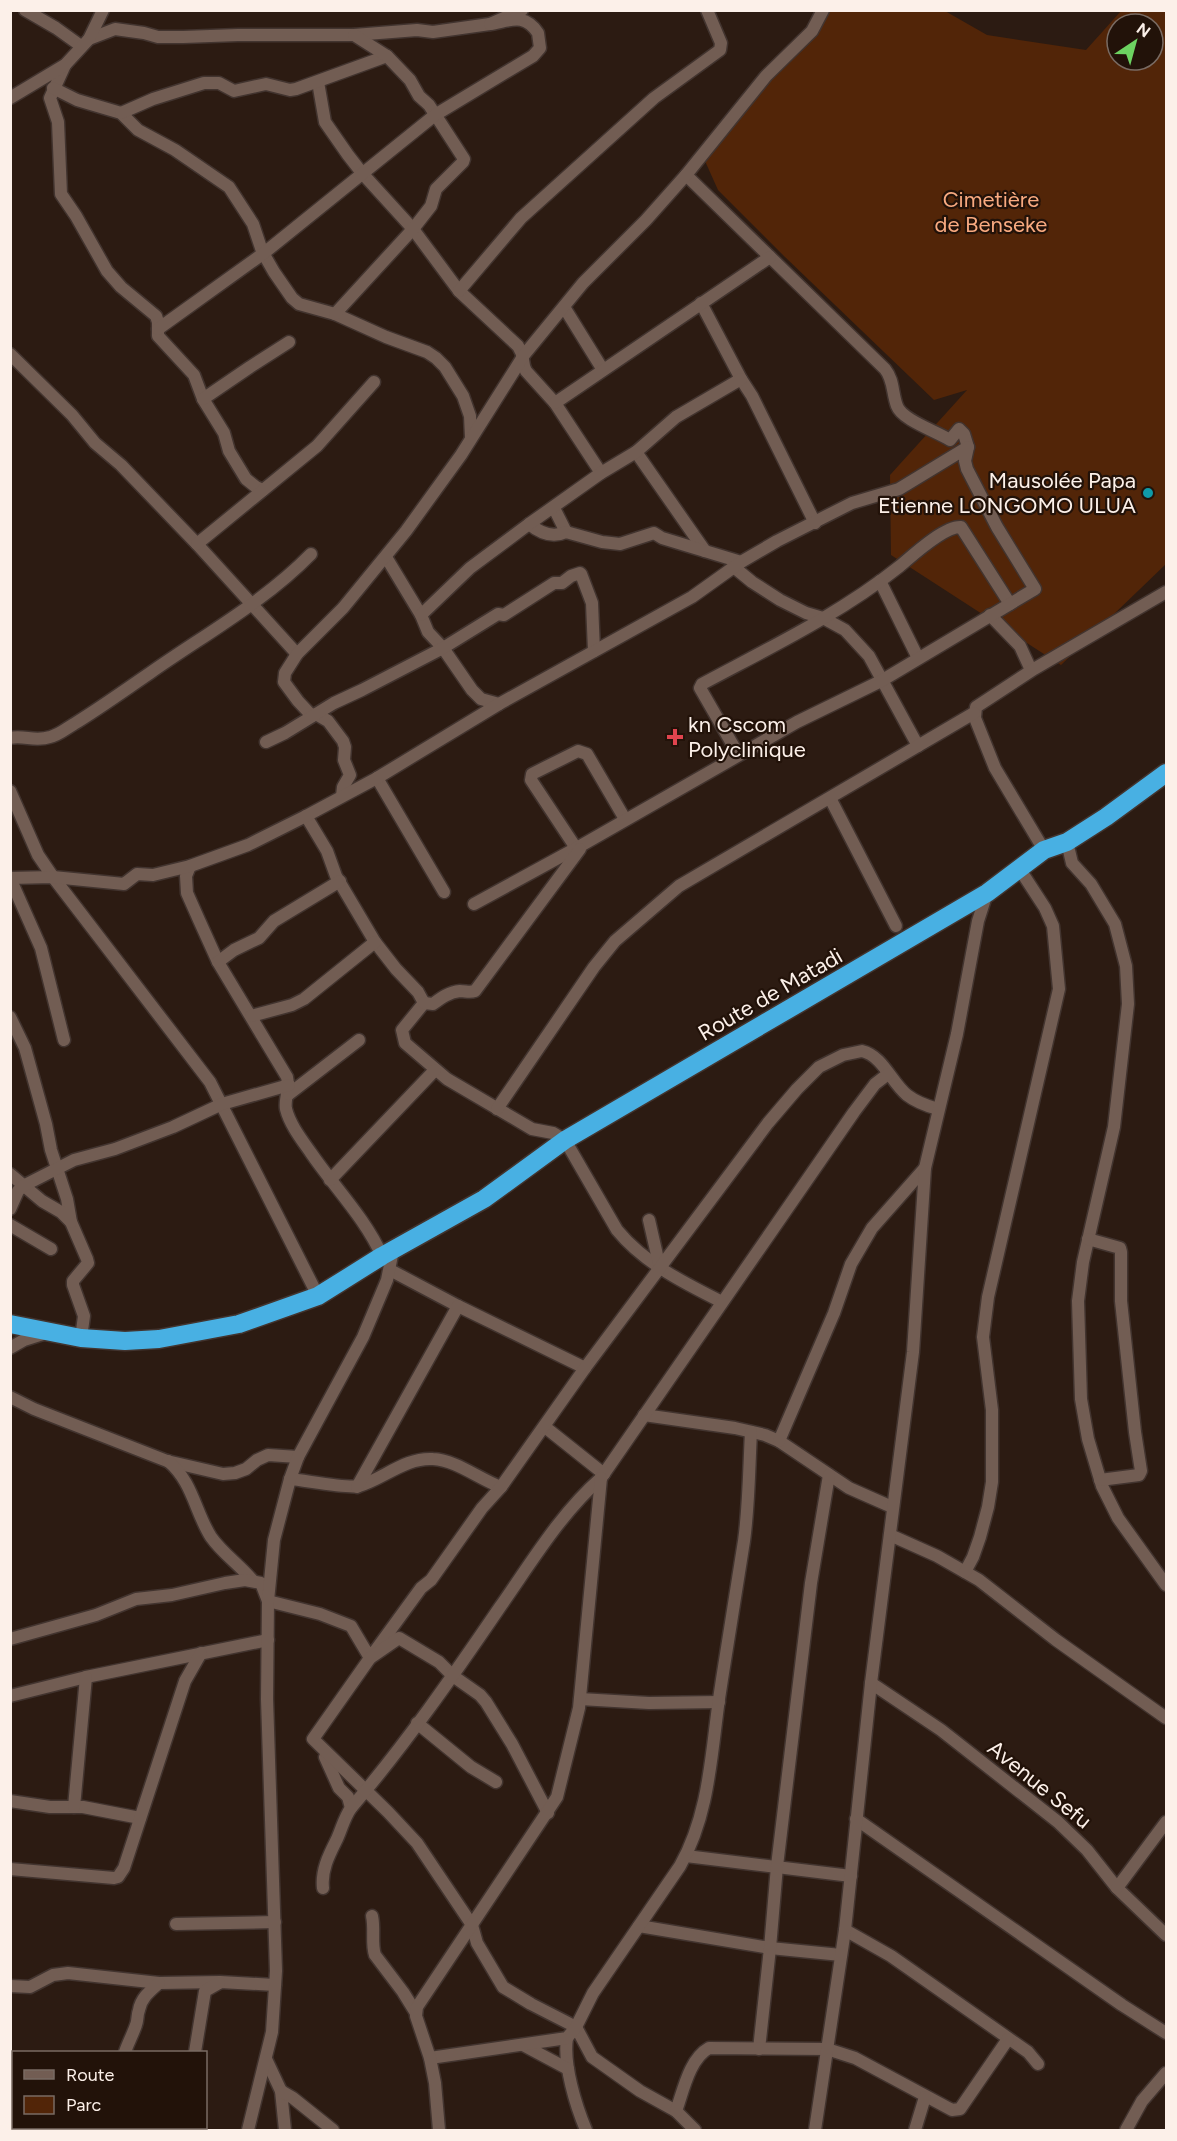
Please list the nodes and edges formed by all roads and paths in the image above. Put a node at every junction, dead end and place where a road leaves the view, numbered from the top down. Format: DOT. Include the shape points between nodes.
graph roads {
  1 [pos="25,10"];
  2 [pos="103,10"];
  3 [pos="522,10"];
  4 [pos="707,10"];
  5 [pos="823,10"];
  6 [pos="490,24"];
  7 [pos="354,35"];
  8 [pos="85,42"];
  9 [pos="387,56"];
  10 [pos="65,65"];
  11 [pos="318,82"];
  12 [pos="53,88"];
  13 [pos="10,98"];
  14 [pos="121,113"];
  15 [pos="435,115"];
  16 [pos="363,173"];
  17 [pos="686,176"];
  18 [pos="413,229"];
  19 [pos="264,253"];
  20 [pos="770,257"];
  21 [pos="459,291"];
  22 [pos="701,303"];
  23 [pos="564,307"];
  24 [pos="335,314"];
  25 [pos="158,329"];
  26 [pos="289,342"];
  27 [pos="10,354"];
  28 [pos="524,355"];
  29 [pos="603,370"];
  30 [pos="741,379"];
  31 [pos="374,382"];
  32 [pos="203,399"];
  33 [pos="555,403"];
  34 [pos="471,439"];
  35 [pos="968,447"];
  36 [pos="636,452"];
  37 [pos="601,472"];
  38 [pos="263,490"];
  39 [pos="554,508"];
  40 [pos="815,522"];
  41 [pos="529,524"];
  42 [pos="566,532"];
  43 [pos="197,544"];
  44 [pos="705,551"];
  45 [pos="311,554"];
  46 [pos="386,558"];
  47 [pos="738,565"];
  48 [pos="880,581"];
  49 [pos="1164,597"];
  50 [pos="1010,604"];
  51 [pos="251,605"];
  52 [pos="421,615"];
  53 [pos="990,615"];
  54 [pos="823,618"];
  55 [pos="443,648"];
  56 [pos="594,651"];
  57 [pos="297,654"];
  58 [pos="918,658"];
  59 [pos="1031,670"];
  60 [pos="881,681"];
  61 [pos="499,704"];
  62 [pos="974,713"];
  63 [pos="314,715"];
  64 [pos="10,738"];
  65 [pos="266,742"];
  66 [pos="918,746"];
  67 [pos="738,754"];
  68 [pos="1167,773"];
  69 [pos="376,778"];
  70 [pos="10,790"];
  71 [pos="342,796"];
  72 [pos="830,798"];
  73 [pos="306,816"];
  74 [pos="625,819"];
  75 [pos="1066,842"];
  76 [pos="579,847"];
  77 [pos="1044,850"];
  78 [pos="190,866"];
  79 [pos="1019,868"];
  80 [pos="53,877"];
  81 [pos="10,878"];
  82 [pos="340,881"];
  83 [pos="444,892"];
  84 [pos="987,893"];
  85 [pos="474,904"];
  86 [pos="896,926"];
  87 [pos="375,942"];
  88 [pos="219,962"];
  89 [pos="424,1003"];
  90 [pos="250,1016"];
  91 [pos="10,1017"];
  92 [pos="64,1040"];
  93 [pos="359,1040"];
  94 [pos="435,1070"];
  95 [pos="888,1074"];
  96 [pos="289,1090"];
  97 [pos="222,1104"];
  98 [pos="497,1109"];
  99 [pos="938,1109"];
  100 [pos="565,1140"];
  101 [pos="57,1168"];
  102 [pos="925,1168"];
  103 [pos="10,1174"];
  104 [pos="330,1180"];
  105 [pos="23,1186"];
  106 [pos="10,1209"];
  107 [pos="649,1220"];
  108 [pos="71,1222"];
  109 [pos="10,1225"];
  110 [pos="1088,1239"];
  111 [pos="51,1249"];
  112 [pos="389,1259"];
  113 [pos="660,1268"];
  114 [pos="318,1296"];
  115 [pos="722,1302"];
  116 [pos="458,1306"];
  117 [pos="10,1324"];
  118 [pos="47,1332"];
  119 [pos="81,1338"];
  120 [pos="10,1348"];
  121 [pos="585,1368"];
  122 [pos="10,1397"];
  123 [pos="644,1414"];
  124 [pos="545,1427"];
  125 [pos="751,1432"];
  126 [pos="779,1441"];
  127 [pos="298,1457"];
  128 [pos="167,1461"];
  129 [pos="830,1475"];
  130 [pos="603,1476"];
  131 [pos="290,1479"];
  132 [pos="1100,1480"];
  133 [pos="357,1487"];
  134 [pos="501,1487"];
  135 [pos="892,1507"];
  136 [pos="890,1535"];
  137 [pos="965,1572"];
  138 [pos="253,1581"];
  139 [pos="1167,1585"];
  140 [pos="268,1602"];
  141 [pos="10,1639"];
  142 [pos="268,1640"];
  143 [pos="201,1653"];
  144 [pos="370,1658"];
  145 [pos="453,1676"];
  146 [pos="86,1677"];
  147 [pos="871,1683"];
  148 [pos="10,1696"];
  149 [pos="580,1699"];
  150 [pos="718,1702"];
  151 [pos="1167,1718"];
  152 [pos="417,1723"];
  153 [pos="319,1747"];
  154 [pos="496,1782"];
  155 [pos="366,1791"];
  156 [pos="538,1795"];
  157 [pos="557,1797"];
  158 [pos="10,1801"];
  159 [pos="74,1807"];
  160 [pos="351,1808"];
  161 [pos="548,1812"];
  162 [pos="140,1818"];
  163 [pos="855,1819"];
  164 [pos="1167,1822"];
  165 [pos="686,1856"];
  166 [pos="777,1866"];
  167 [pos="10,1869"];
  168 [pos="851,1876"];
  169 [pos="323,1888"];
  170 [pos="1117,1888"];
  171 [pos="372,1916"];
  172 [pos="274,1922"];
  173 [pos="176,1924"];
  174 [pos="472,1925"];
  175 [pos="639,1926"];
  176 [pos="845,1930"];
  177 [pos="1167,1935"];
  178 [pos="770,1948"];
  179 [pos="841,1955"];
  180 [pos="220,1982"];
  181 [pos="159,1983"];
  182 [pos="275,1985"];
  183 [pos="10,1986"];
  184 [pos="416,2013"];
  185 [pos="576,2026"];
  186 [pos="1167,2033"];
  187 [pos="567,2038"];
  188 [pos="1008,2039"];
  189 [pos="523,2045"];
  190 [pos="759,2049"];
  191 [pos="827,2049"];
  192 [pos="124,2051"];
  193 [pos="195,2051"];
  194 [pos="430,2058"];
  195 [pos="266,2059"];
  196 [pos="1038,2064"];
  197 [pos="568,2069"];
  198 [pos="1167,2073"];
  199 [pos="281,2091"];
  200 [pos="925,2097"];
  201 [pos="676,2111"];
  202 [pos="248,2130"];
  203 [pos="285,2130"];
  204 [pos="333,2130"];
  205 [pos="439,2130"];
  206 [pos="586,2130"];
  207 [pos="695,2130"];
  208 [pos="815,2130"];
  209 [pos="915,2130"];
  210 [pos="1126,2130"];
  1 -- 8 [label="street"];
  2 -- 8 [label="street"];
  3 -- 6 [label="street"];
  4 -- 21 [label="street" via="721,43 720,50 654,98 521,218"];
  5 -- 17 [label="street" via="812,31 766,76"];
  6 -- 7 [label="street" via="445,31"];
  6 -- 15 [label="street" via="514,19 525,22 538,33 540,48"];
  7 -- 8 [label="street" via="158,37 115,29"];
  7 -- 9 [label="street"];
  8 -- 10 [label="street"];
  9 -- 11 [label="street"];
  9 -- 15 [label="street"];
  10 -- 12 [label="street"];
  10 -- 13 [label="street"];
  11 -- 14 [label="street" via="290,90 266,84 234,92 219,83 204,83"];
  11 -- 16 [label="street" via="325,122"];
  12 -- 14 [label="street"];
  12 -- 25 [label="street" via="50,98 58,122 61,194 107,271 156,316"];
  14 -- 19 [label="street" via="138,130 228,187 253,224"];
  15 -- 16 [label="street"];
  15 -- 18 [label="street" via="464,159 436,189 431,206"];
  16 -- 18 [label="street"];
  16 -- 19 [label="street"];
  17 -- 20 [label="street"];
  17 -- 23 [label="street"];
  18 -- 21 [label="street"];
  18 -- 24 [label="street"];
  19 -- 24 [label="street" via="298,304"];
  19 -- 25 [label="street"];
  20 -- 22 [label="street"];
  20 -- 35 [label="street" via="885,369 901,413 950,440 958,429"];
  21 -- 28 [label="street"];
  22 -- 29 [label="street"];
  22 -- 30 [label="street"];
  23 -- 28 [label="street"];
  23 -- 29 [label="street"];
  24 -- 34 [label="street" via="436,358 463,396 470,416"];
  25 -- 32 [label="street" via="158,336 194,375"];
  26 -- 32 [label="street"];
  27 -- 43 [label="street"];
  28 -- 33 [label="street" via="526,371"];
  28 -- 34 [label="street"];
  29 -- 33 [label="street"];
  30 -- 36 [label="street" via="675,417"];
  30 -- 40 [label="street"];
  31 -- 38 [label="street" via="317,446"];
  32 -- 38 [label="street" via="220,424 229,451 246,479"];
  33 -- 37 [label="street"];
  34 -- 46 [label="street"];
  35 -- 40 [label="street" via="899,489 861,500"];
  35 -- 50 [label="street" via="967,469 1035,589"];
  36 -- 37 [label="street"];
  36 -- 44 [label="street"];
  37 -- 39 [label="street"];
  38 -- 43 [label="street"];
  39 -- 41 [label="street"];
  39 -- 42 [label="street"];
  40 -- 47 [label="street"];
  41 -- 42 [label="street" via="544,533"];
  41 -- 52 [label="street" via="470,568"];
  42 -- 44 [label="street" via="620,544 654,533"];
  43 -- 51 [label="street"];
  44 -- 47 [label="street"];
  45 -- 51 [label="street"];
  46 -- 52 [label="street"];
  46 -- 57 [label="street"];
  47 -- 54 [label="street" via="752,582 780,600"];
  47 -- 56 [label="street" via="693,597"];
  48 -- 50 [label="street" via="954,526 961,527"];
  48 -- 54 [label="street"];
  48 -- 58 [label="street"];
  49 -- 59 [label="street"];
  50 -- 53 [label="street"];
  51 -- 57 [label="street"];
  51 -- 64 [label="street" via="51,737"];
  52 -- 55 [label="street" via="428,632"];
  53 -- 58 [label="street"];
  53 -- 59 [label="street" via="1020,646"];
  54 -- 60 [label="street" via="842,627 869,656"];
  54 -- 67 [label="street" via="700,686"];
  55 -- 56 [label="street" via="554,583 580,573 592,603"];
  55 -- 61 [label="street" via="477,696"];
  55 -- 63 [label="street"];
  56 -- 61 [label="street"];
  57 -- 63 [label="street" via="284,682"];
  58 -- 60 [label="street"];
  59 -- 62 [label="street" via="982,702"];
  60 -- 66 [label="street"];
  60 -- 67 [label="street"];
  61 -- 69 [label="street"];
  62 -- 66 [label="street"];
  62 -- 77 [label="street" via="995,768"];
  63 -- 65 [label="street"];
  63 -- 71 [label="street" via="333,726 345,745 344,760 350,775"];
  66 -- 72 [label="street"];
  67 -- 74 [label="street"];
  68 -- 75 [label="highway, Route de Matadi"];
  69 -- 71 [label="street"];
  69 -- 83 [label="street"];
  70 -- 80 [label="street" via="38,855"];
  71 -- 73 [label="street"];
  72 -- 86 [label="street"];
  72 -- 98 [label="street" via="679,886 615,941"];
  73 -- 78 [label="street" via="248,845"];
  73 -- 82 [label="street"];
  74 -- 76 [label="street"];
  74 -- 76 [label="street" via="587,754 578,750 532,774 531,780"];
  75 -- 77 [label="highway, Route de Matadi"];
  75 -- 110 [label="street" via="1072,863 1091,884 1115,924 1126,966 1126,1027 1114,1127"];
  76 -- 85 [label="street"];
  76 -- 89 [label="street" via="475,991 448,994 432,1004"];
  77 -- 79 [label="highway, Route de Matadi"];
  78 -- 80 [label="street" via="153,875 137,874 124,884"];
  78 -- 88 [label="street" via="187,893"];
  79 -- 84 [label="highway, Route de Matadi"];
  79 -- 137 [label="street" via="1053,926 1059,989 988,1297 983,1337 992,1410 992,1482 980,1537"];
  80 -- 81 [label="street"];
  80 -- 97 [label="street" via="210,1082"];
  81 -- 92 [label="street" via="40,948"];
  82 -- 87 [label="street"];
  82 -- 88 [label="street" via="274,921 259,938"];
  84 -- 99 [label="street"];
  84 -- 100 [label="highway, Route de Matadi"];
  87 -- 89 [label="street"];
  87 -- 90 [label="street" via="304,999"];
  88 -- 90 [label="street"];
  89 -- 94 [label="street" via="403,1027 402,1035 405,1043"];
  90 -- 96 [label="street" via="287,1077"];
  91 -- 101 [label="street" via="25,1048"];
  93 -- 96 [label="street"];
  94 -- 98 [label="street"];
  94 -- 104 [label="street"];
  95 -- 99 [label="street" via="906,1094"];
  95 -- 113 [label="street" via="876,1058 862,1051 819,1067 768,1123"];
  95 -- 115 [label="street" via="865,1095"];
  96 -- 97 [label="street"];
  96 -- 104 [label="street" via="286,1107 293,1125"];
  97 -- 101 [label="street" via="152,1135"];
  97 -- 114 [label="street"];
  98 -- 100 [label="street" via="532,1130 553,1133"];
  99 -- 102 [label="street"];
  100 -- 112 [label="highway, Route de Matadi" via="484,1199"];
  100 -- 113 [label="street" via="617,1230"];
  101 -- 105 [label="street"];
  101 -- 108 [label="street"];
  102 -- 126 [label="street" via="872,1228 851,1264"];
  102 -- 135 [label="street" via="913,1352"];
  103 -- 105 [label="street"];
  104 -- 112 [label="street"];
  105 -- 106 [label="street"];
  105 -- 108 [label="street"];
  107 -- 113 [label="street"];
  108 -- 119 [label="street" via="88,1263 73,1285 84,1316"];
  109 -- 111 [label="street"];
  110 -- 132 [label="street" via="1078,1301 1081,1399"];
  110 -- 132 [label="street" via="1120,1248 1121,1252 1120,1301 1141,1473"];
  112 -- 114 [label="highway, Route de Matadi"];
  112 -- 116 [label="street"];
  112 -- 127 [label="street" via="363,1336"];
  113 -- 115 [label="street"];
  113 -- 121 [label="street"];
  114 -- 119 [label="highway, Route de Matadi" via="204,1332 159,1339"];
  115 -- 123 [label="street"];
  116 -- 121 [label="street"];
  116 -- 133 [label="street"];
  117 -- 118 [label="highway, Route de Matadi"];
  118 -- 119 [label="highway, Route de Matadi"];
  118 -- 120 [label="street"];
  121 -- 124 [label="street"];
  122 -- 128 [label="street"];
  123 -- 125 [label="street"];
  123 -- 130 [label="street"];
  124 -- 130 [label="street"];
  124 -- 134 [label="street"];
  125 -- 126 [label="street"];
  125 -- 150 [label="street" via="744,1540"];
  126 -- 129 [label="street"];
  127 -- 128 [label="street" via="268,1455 246,1469 224,1474"];
  127 -- 131 [label="street"];
  128 -- 138 [label="street" via="187,1483 210,1535"];
  129 -- 135 [label="street"];
  129 -- 166 [label="street" via="811,1583"];
  130 -- 145 [label="street" via="549,1537"];
  130 -- 149 [label="street"];
  131 -- 133 [label="street"];
  131 -- 140 [label="street" via="274,1540"];
  132 -- 139 [label="street" via="1118,1518"];
  133 -- 134 [label="street" via="409,1462 429,1458 453,1464"];
  134 -- 144 [label="street"];
  135 -- 136 [label="street"];
  136 -- 137 [label="street"];
  136 -- 147 [label="street"];
  137 -- 151 [label="street"];
  138 -- 140 [label="street" via="261,1583"];
  138 -- 141 [label="street" via="225,1582 136,1599 96,1615"];
  140 -- 142 [label="street"];
  140 -- 144 [label="street" via="351,1626"];
  142 -- 143 [label="street"];
  142 -- 172 [label="street"];
  143 -- 146 [label="street"];
  143 -- 162 [label="street" via="185,1681"];
  144 -- 145 [label="street" via="399,1638 439,1662"];
  144 -- 153 [label="street" via="313,1739"];
  145 -- 152 [label="street"];
  145 -- 156 [label="street" via="486,1702"];
  146 -- 148 [label="street"];
  146 -- 159 [label="street"];
  147 -- 163 [label="street"];
  147 -- 170 [label="street, Avenue Sefu" via="941,1730 1058,1822"];
  149 -- 150 [label="street"];
  149 -- 157 [label="street"];
  150 -- 165 [label="street" via="711,1768 692,1846"];
  152 -- 154 [label="street"];
  152 -- 155 [label="street"];
  153 -- 155 [label="street"];
  153 -- 160 [label="street"];
  155 -- 160 [label="street"];
  155 -- 174 [label="street" via="417,1843"];
  156 -- 157 [label="street"];
  156 -- 161 [label="street"];
  157 -- 161 [label="street"];
  158 -- 159 [label="street"];
  159 -- 162 [label="street"];
  160 -- 169 [label="street" via="324,1867"];
  161 -- 174 [label="street"];
  162 -- 167 [label="street" via="118,1877"];
  163 -- 168 [label="street"];
  163 -- 186 [label="street"];
  164 -- 170 [label="street"];
  165 -- 166 [label="street"];
  165 -- 175 [label="street"];
  166 -- 168 [label="street"];
  166 -- 178 [label="street"];
  168 -- 176 [label="street"];
  170 -- 177 [label="street, Avenue Sefu"];
  171 -- 184 [label="street" via="375,1955"];
  172 -- 173 [label="street"];
  172 -- 182 [label="street"];
  174 -- 184 [label="street"];
  174 -- 185 [label="street" via="477,1943 504,1987"];
  175 -- 178 [label="street"];
  175 -- 185 [label="street" via="593,1993"];
  176 -- 179 [label="street"];
  176 -- 188 [label="street" via="891,1956"];
  178 -- 179 [label="street"];
  178 -- 190 [label="street"];
  179 -- 191 [label="street"];
  180 -- 181 [label="street"];
  180 -- 182 [label="street"];
  180 -- 193 [label="street" via="205,1991"];
  181 -- 183 [label="street" via="68,1973 52,1975 30,1987"];
  181 -- 192 [label="street" via="143,1999"];
  182 -- 195 [label="street"];
  184 -- 194 [label="street"];
  185 -- 187 [label="street"];
  185 -- 201 [label="street" via="592,2057"];
  187 -- 189 [label="street"];
  187 -- 197 [label="street"];
  188 -- 196 [label="street"];
  188 -- 200 [label="street" via="960,2109 952,2110"];
  189 -- 194 [label="street"];
  189 -- 197 [label="street"];
  190 -- 191 [label="street"];
  190 -- 201 [label="street" via="709,2048 691,2070"];
  191 -- 200 [label="street" via="855,2058"];
  191 -- 208 [label="street"];
  194 -- 205 [label="street"];
  195 -- 199 [label="street"];
  195 -- 202 [label="street"];
  197 -- 206 [label="street"];
  198 -- 210 [label="street" via="1142,2101"];
  199 -- 203 [label="street"];
  199 -- 204 [label="street"];
  200 -- 209 [label="street"];
  201 -- 207 [label="street"];
}
